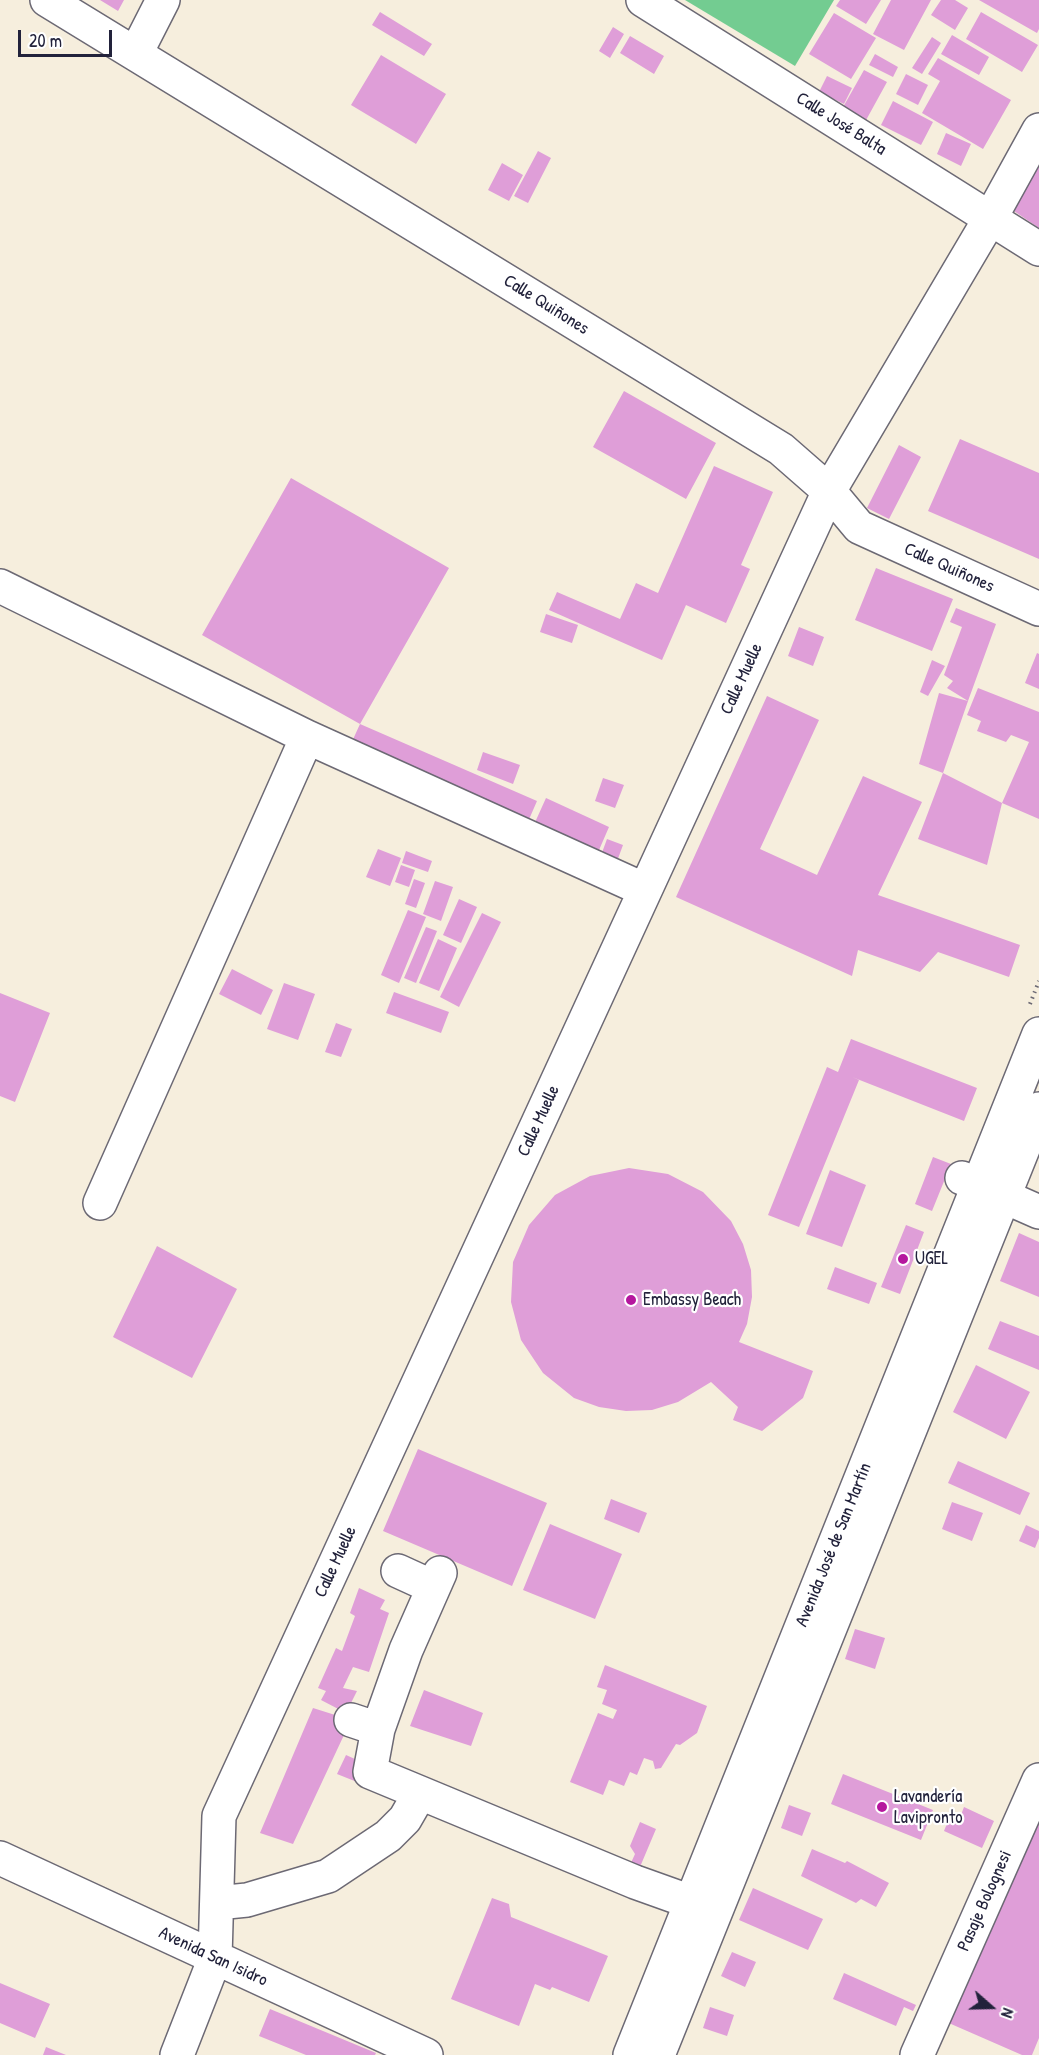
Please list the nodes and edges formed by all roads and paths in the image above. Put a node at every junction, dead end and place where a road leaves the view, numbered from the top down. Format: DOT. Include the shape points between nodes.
graph roads {
  1 [pos="47,0"];
  2 [pos="163,0"];
  3 [pos="644,0"];
  4 [pos="136,53"];
  5 [pos="1039,130"];
  6 [pos="990,217"];
  7 [pos="1039,249"];
  8 [pos="829,491"];
  9 [pos="0,586"];
  10 [pos="1039,609"];
  11 [pos="307,737"];
  12 [pos="645,890"];
  13 [pos="1039,1034"];
  14 [pos="1039,1109"];
  15 [pos="981,1186"];
  16 [pos="100,1203"];
  17 [pos="1039,1212"];
  18 [pos="398,1571"];
  19 [pos="1039,1780"];
  20 [pos="420,1793"];
  21 [pos="0,1858"];
  22 [pos="691,1902"];
  23 [pos="217,1903"];
  24 [pos="215,1958"];
  25 [pos="177,2055"];
  26 [pos="426,2055"];
  27 [pos="630,2055"];
  28 [pos="658,2055"];
  29 [pos="916,2055"];
  1 -- 4 [label="street, Calle Quiñones"];
  2 -- 4 [label="street"];
  3 -- 6 [label="street, Calle José Balta"];
  4 -- 8 [label="street, Calle Quiñones" via="780,449"];
  5 -- 6 [label="street, Calle Muelle"];
  6 -- 7 [label="street, Calle José Balta"];
  6 -- 8 [label="street, Calle Muelle"];
  8 -- 10 [label="street, Calle Quiñones" via="859,527"];
  8 -- 12 [label="street, Calle Muelle"];
  9 -- 11 [label="street"];
  11 -- 12 [label="street"];
  11 -- 16 [label="street"];
  12 -- 23 [label="street, Calle Muelle" via="219,1816"];
  13 -- 15 [label="street, Avenida José de San Martín"];
  14 -- 15 [label="street, Avenida José de San Martín"];
  15 -- 17 [label="street"];
  15 -- 22 [label="street, Avenida José de San Martín"];
  15 -- 28 [label="street, Avenida José de San Martín"];
  18 -- 20 [label="street" via="436,1580 398,1647 364,1724 370,1772"];
  19 -- 29 [label="street, Pasaje Bolognesi"];
  20 -- 22 [label="street"];
  20 -- 23 [label="street" via="405,1820 388,1836 328,1876 247,1900"];
  21 -- 24 [label="street, Avenida San Isidro"];
  22 -- 27 [label="street, Avenida José de San Martín"];
  23 -- 24 [label="street, Calle Muelle"];
  24 -- 25 [label="street, Calle Muelle"];
  24 -- 26 [label="street, Avenida San Isidro"];
}
